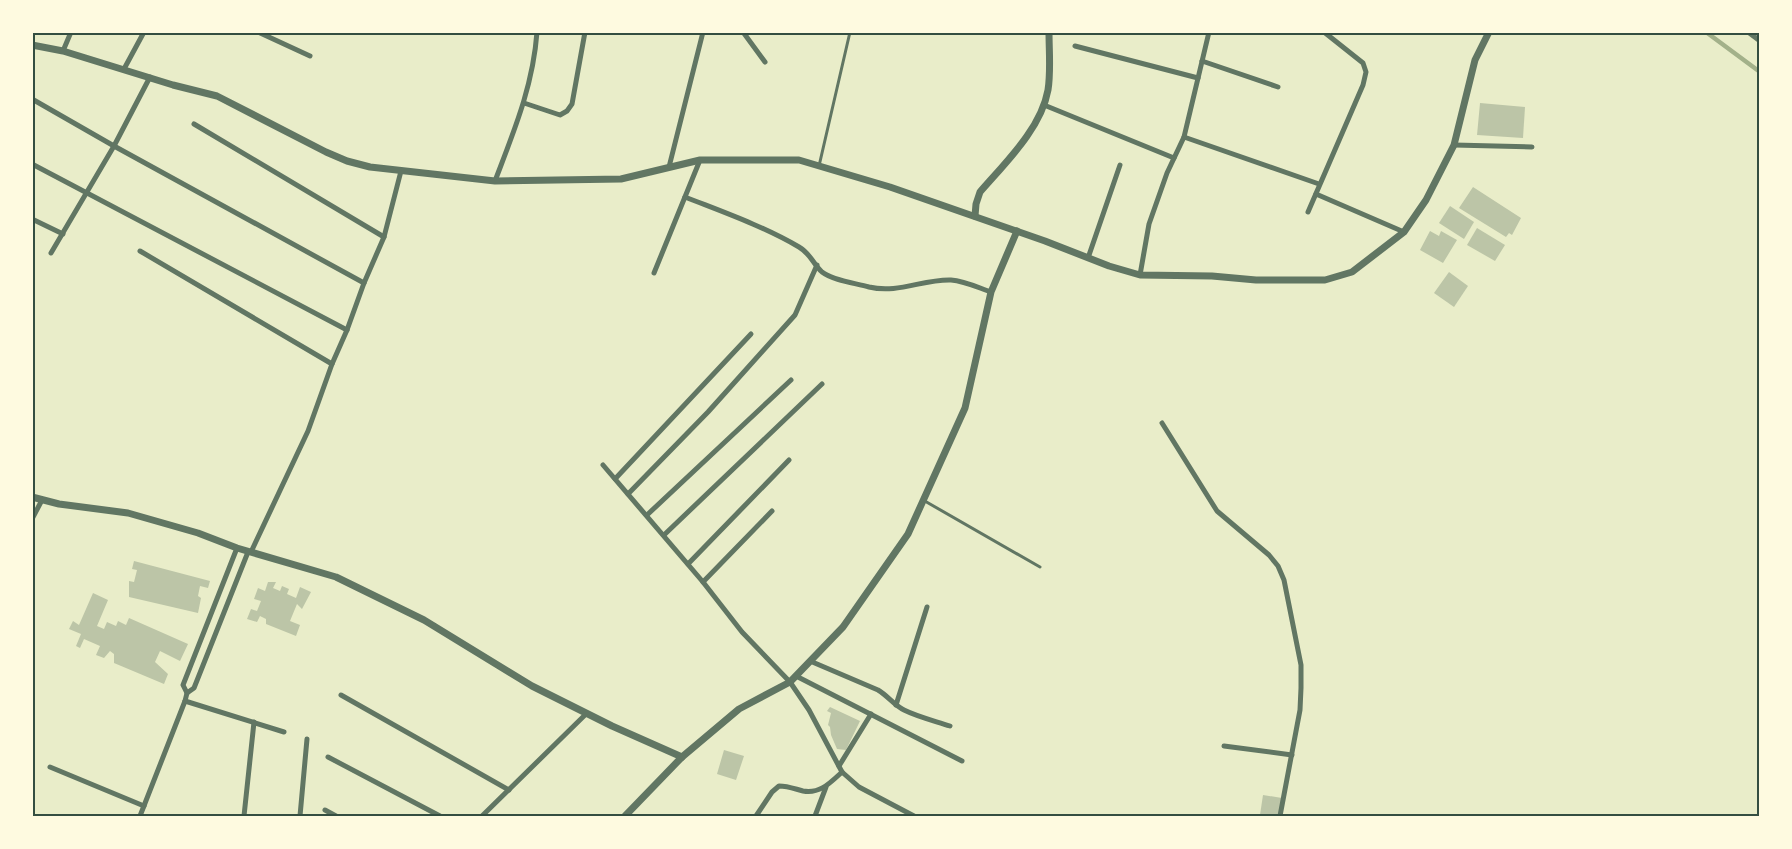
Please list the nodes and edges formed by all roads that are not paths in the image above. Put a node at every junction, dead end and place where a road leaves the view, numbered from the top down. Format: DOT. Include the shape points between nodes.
graph roads {
  1 [pos="71,32"];
  2 [pos="144,32"];
  3 [pos="258,32"];
  4 [pos="537,32"];
  5 [pos="585,32"];
  6 [pos="703,32"];
  7 [pos="742,32"];
  8 [pos="850,32"];
  9 [pos="1049,32"];
  10 [pos="1209,32"];
  11 [pos="1324,32"];
  12 [pos="1489,32"];
  13 [pos="1748,32"];
  14 [pos="1760,41"];
  15 [pos="32,45"];
  16 [pos="1075,46"];
  17 [pos="63,51"];
  18 [pos="310,56"];
  19 [pos="1202,61"];
  20 [pos="765,62"];
  21 [pos="124,69"];
  22 [pos="150,77"];
  23 [pos="1198,78"];
  24 [pos="1278,87"];
  25 [pos="32,100"];
  26 [pos="524,103"];
  27 [pos="1044,105"];
  28 [pos="194,124"];
  29 [pos="1184,137"];
  30 [pos="1454,145"];
  31 [pos="114,146"];
  32 [pos="1532,147"];
  33 [pos="1174,158"];
  34 [pos="700,160"];
  35 [pos="32,164"];
  36 [pos="1120,165"];
  37 [pos="819,166"];
  38 [pos="669,167"];
  39 [pos="401,172"];
  40 [pos="495,181"];
  41 [pos="1320,184"];
  42 [pos="88,193"];
  43 [pos="1316,194"];
  44 [pos="685,197"];
  45 [pos="1308,212"];
  46 [pos="976,216"];
  47 [pos="32,219"];
  48 [pos="1017,231"];
  49 [pos="1404,232"];
  50 [pos="63,234"];
  51 [pos="384,237"];
  52 [pos="140,251"];
  53 [pos="51,253"];
  54 [pos="1088,258"];
  55 [pos="817,265"];
  56 [pos="654,273"];
  57 [pos="1140,274"];
  58 [pos="364,283"];
  59 [pos="991,292"];
  60 [pos="347,330"];
  61 [pos="751,334"];
  62 [pos="332,364"];
  63 [pos="791,380"];
  64 [pos="822,384"];
  65 [pos="1162,423"];
  66 [pos="789,460"];
  67 [pos="604,465"];
  68 [pos="615,479"];
  69 [pos="628,494"];
  70 [pos="32,497"];
  71 [pos="42,500"];
  72 [pos="923,500"];
  73 [pos="772,511"];
  74 [pos="647,515"];
  75 [pos="32,519"];
  76 [pos="664,535"];
  77 [pos="237,548"];
  78 [pos="250,552"];
  79 [pos="688,564"];
  80 [pos="1040,567"];
  81 [pos="704,582"];
  82 [pos="928,607"];
  83 [pos="810,661"];
  84 [pos="796,676"];
  85 [pos="790,682"];
  86 [pos="187,693"];
  87 [pos="341,695"];
  88 [pos="185,700"];
  89 [pos="896,705"];
  90 [pos="587,713"];
  91 [pos="871,714"];
  92 [pos="254,722"];
  93 [pos="950,726"];
  94 [pos="284,732"];
  95 [pos="307,739"];
  96 [pos="1224,746"];
  97 [pos="1292,755"];
  98 [pos="328,757"];
  99 [pos="682,757"];
  100 [pos="962,761"];
  101 [pos="839,766"];
  102 [pos="50,767"];
  103 [pos="842,772"];
  104 [pos="826,787"];
  105 [pos="509,790"];
  106 [pos="144,806"];
  107 [pos="325,810"];
  108 [pos="140,816"];
  109 [pos="244,816"];
  110 [pos="300,816"];
  111 [pos="336,816"];
  112 [pos="440,816"];
  113 [pos="482,816"];
  114 [pos="625,816"];
  115 [pos="756,816"];
  116 [pos="815,816"];
  117 [pos="914,816"];
  118 [pos="1280,816"];
  1 -- 17 [label="street"];
  2 -- 21 [label="street"];
  3 -- 18 [label="street"];
  4 -- 26 [label="street"];
  5 -- 26 [label="street" via="572,104 567,111 560,115"];
  6 -- 38 [label="street"];
  7 -- 20 [label="street"];
  8 -- 37 [label="lane"];
  9 -- 27 [label="street" via="1048,89"];
  10 -- 19 [label="street"];
  11 -- 41 [label="street" via="1363,63 1366,72"];
  12 -- 30 [label="street" via="1475,60"];
  13 -- 14 [label="street"];
  15 -- 17 [label="street"];
  16 -- 23 [label="street"];
  17 -- 21 [label="street"];
  19 -- 23 [label="street"];
  19 -- 24 [label="street"];
  21 -- 22 [label="street"];
  22 -- 31 [label="street"];
  22 -- 39 [label="street" via="217,96 348,161"];
  23 -- 29 [label="street"];
  25 -- 31 [label="street"];
  26 -- 40 [label="street"];
  27 -- 33 [label="street"];
  27 -- 46 [label="street" via="1031,130 980,192"];
  28 -- 51 [label="street"];
  29 -- 33 [label="street"];
  29 -- 41 [label="street"];
  30 -- 32 [label="street"];
  30 -- 49 [label="street" via="1426,200"];
  31 -- 42 [label="street"];
  31 -- 58 [label="street"];
  33 -- 57 [label="street" via="1149,224"];
  34 -- 37 [label="street" via="799,160"];
  34 -- 38 [label="street"];
  34 -- 44 [label="street"];
  35 -- 42 [label="street"];
  36 -- 54 [label="street"];
  37 -- 46 [label="street"];
  38 -- 40 [label="street" via="621,179"];
  39 -- 40 [label="street"];
  39 -- 51 [label="street"];
  41 -- 43 [label="street"];
  42 -- 50 [label="street"];
  42 -- 60 [label="street"];
  43 -- 45 [label="street"];
  43 -- 49 [label="street"];
  44 -- 55 [label="street" via="800,247"];
  44 -- 56 [label="street"];
  46 -- 48 [label="street"];
  47 -- 50 [label="street"];
  48 -- 54 [label="street"];
  48 -- 59 [label="street"];
  49 -- 57 [label="street" via="1352,272 1325,280"];
  50 -- 53 [label="street"];
  51 -- 58 [label="street"];
  52 -- 62 [label="street"];
  54 -- 57 [label="street"];
  55 -- 59 [label="street" via="828,275 872,288 900,289 952,280"];
  55 -- 69 [label="street" via="795,315 708,412"];
  58 -- 60 [label="street"];
  59 -- 72 [label="street" via="964,408"];
  60 -- 62 [label="street"];
  61 -- 68 [label="street"];
  62 -- 78 [label="street" via="308,431"];
  63 -- 74 [label="street"];
  64 -- 76 [label="street"];
  65 -- 97 [label="street" via="1217,511 1269,555 1284,580 1301,665 1300,710"];
  66 -- 79 [label="street"];
  67 -- 68 [label="street"];
  68 -- 69 [label="street"];
  69 -- 74 [label="street"];
  70 -- 71 [label="street"];
  71 -- 75 [label="street"];
  71 -- 77 [label="street" via="128,513"];
  72 -- 80 [label="lane"];
  72 -- 83 [label="street" via="908,534 843,627"];
  73 -- 81 [label="street"];
  74 -- 76 [label="street"];
  76 -- 79 [label="street"];
  77 -- 78 [label="street"];
  77 -- 86 [label="street" via="183,685"];
  78 -- 86 [label="street" via="194,688"];
  78 -- 90 [label="street" via="336,578 385,601 424,620 532,686"];
  79 -- 81 [label="street"];
  81 -- 85 [label="street" via="742,632"];
  82 -- 89 [label="street"];
  83 -- 84 [label="street"];
  83 -- 89 [label="street" via="878,690"];
  84 -- 85 [label="street"];
  84 -- 91 [label="street"];
  85 -- 99 [label="street" via="738,709"];
  85 -- 101 [label="street" via="810,710"];
  86 -- 88 [label="street"];
  87 -- 105 [label="street"];
  88 -- 92 [label="street"];
  88 -- 106 [label="street"];
  89 -- 93 [label="street"];
  90 -- 99 [label="street"];
  90 -- 105 [label="street"];
  91 -- 100 [label="street"];
  91 -- 101 [label="street"];
  92 -- 94 [label="street"];
  92 -- 109 [label="street"];
  95 -- 110 [label="street"];
  96 -- 97 [label="street"];
  97 -- 118 [label="street"];
  98 -- 112 [label="street"];
  99 -- 114 [label="street"];
  101 -- 103 [label="street"];
  102 -- 106 [label="street"];
  103 -- 104 [label="street"];
  103 -- 117 [label="street" via="859,787"];
  104 -- 115 [label="street" via="815,792 779,786"];
  104 -- 116 [label="street"];
  105 -- 113 [label="street"];
  106 -- 108 [label="street"];
  107 -- 111 [label="street"];
}
